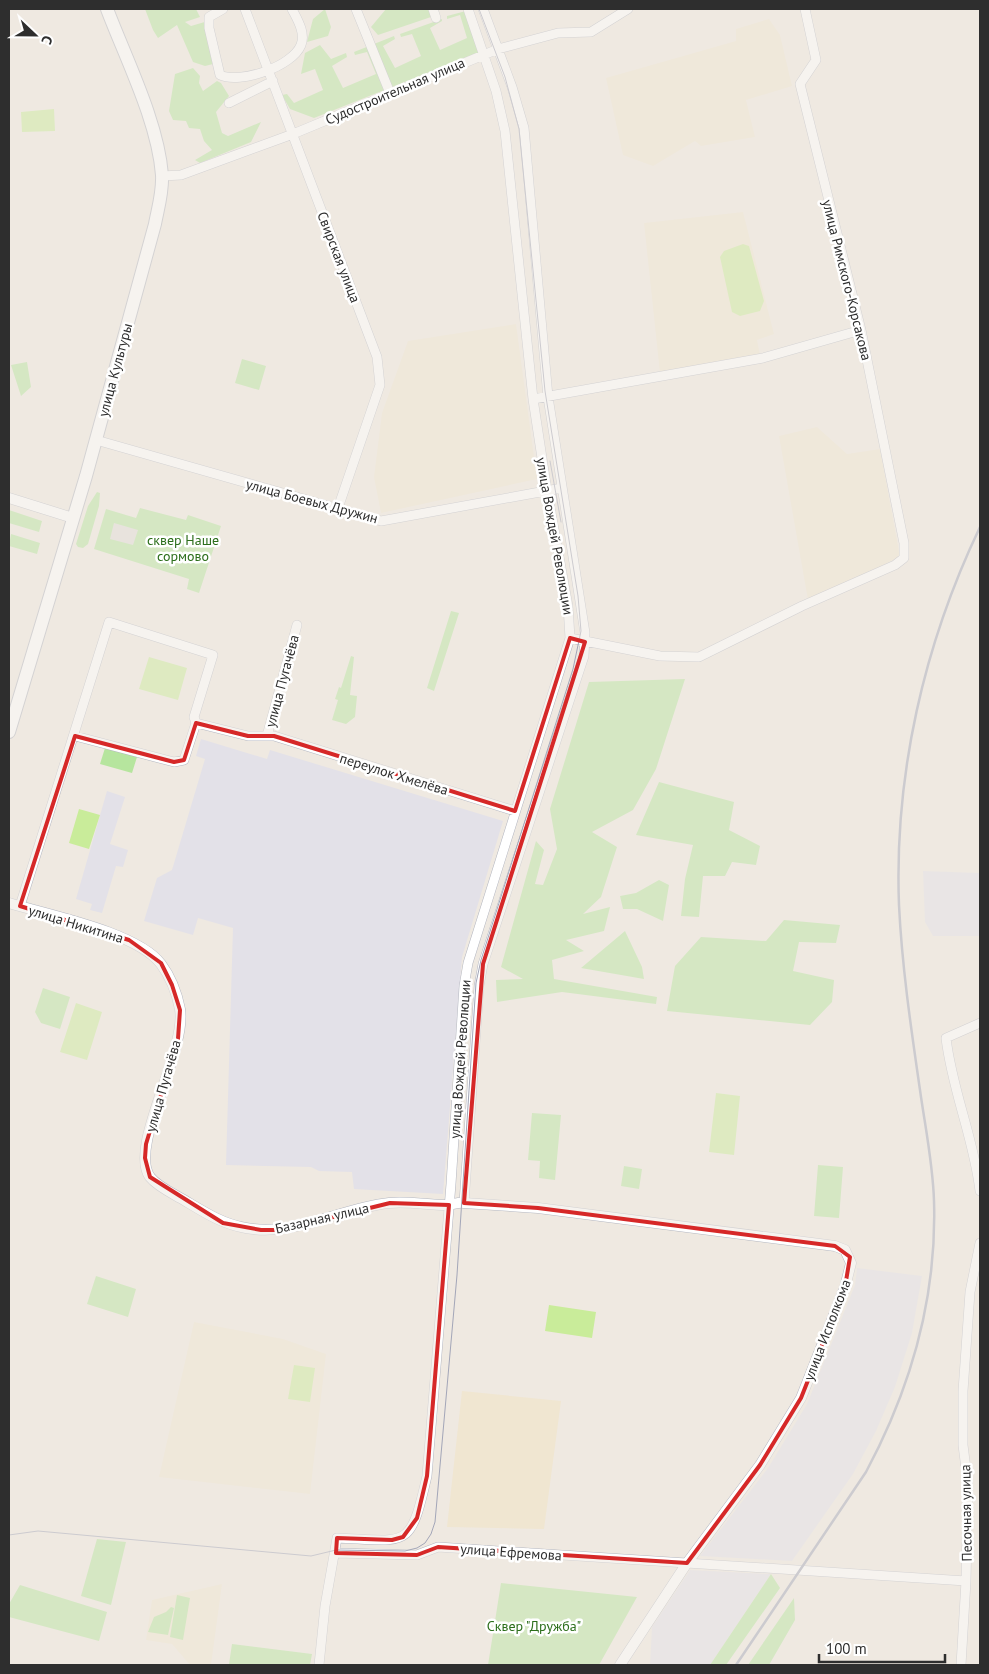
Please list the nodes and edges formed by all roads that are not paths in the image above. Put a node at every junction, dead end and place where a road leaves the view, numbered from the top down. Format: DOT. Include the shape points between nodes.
graph roads {
  1 [pos="107,9"];
  2 [pos="223,9"];
  3 [pos="245,9"];
  4 [pos="292,9"];
  5 [pos="356,9"];
  6 [pos="433,9"];
  7 [pos="468,9"];
  8 [pos="483,9"];
  9 [pos="628,9"];
  10 [pos="805,9"];
  11 [pos="436,18"];
  12 [pos="498,49"];
  13 [pos="484,54"];
  14 [pos="269,72"];
  15 [pos="273,81"];
  16 [pos="390,93"];
  17 [pos="229,103"];
  18 [pos="293,134"];
  19 [pos="162,176"];
  20 [pos="861,330"];
  21 [pos="548,397"];
  22 [pos="533,399"];
  23 [pos="96,440"];
  24 [pos="562,488"];
  25 [pos="547,491"];
  26 [pos="9,498"];
  27 [pos="338,508"];
  28 [pos="73,518"];
  29 [pos="297,626"];
  30 [pos="570,638"];
  31 [pos="585,642"];
  32 [pos="196,722"];
  33 [pos="9,732"];
  34 [pos="74,736"];
  35 [pos="270,736"];
  36 [pos="515,811"];
  37 [pos="9,903"];
  38 [pos="20,906"];
  39 [pos="142,948"];
  40 [pos="980,1023"];
  41 [pos="980,1192"];
  42 [pos="173,1194"];
  43 [pos="464,1203"];
  44 [pos="449,1205"];
  45 [pos="980,1243"];
  46 [pos="336,1553"];
  47 [pos="687,1563"];
  48 [pos="966,1581"];
  49 [pos="319,1665"];
  50 [pos="620,1665"];
  51 [pos="961,1665"];
  1 -- 19 [label="main road, улица Культуры" via="151,124"];
  2 -- 14 [label="street" via="209,17 220,75 228,79"];
  3 -- 14 [label="street, Свирская улица"];
  4 -- 14 [label="street" via="302,29 301,45 288,61"];
  5 -- 16 [label="street"];
  6 -- 11 [label="street"];
  7 -- 13 [label="street, улица Вождей Революции"];
  8 -- 12 [label="street, улица Вождей Революции"];
  9 -- 12 [label="street, Судостроительная улица" via="591,32 558,33"];
  10 -- 20 [label="street, улица Римского-Корсакова" via="816,60 800,84"];
  12 -- 13 [label="street, Судостроительная улица"];
  12 -- 21 [label="street, улица Вождей Революции" via="524,128"];
  13 -- 16 [label="street, Судостроительная улица"];
  13 -- 22 [label="street, улица Вождей Революции" via="505,131"];
  14 -- 15 [label="street, Свирская улица"];
  15 -- 17 [label="street"];
  15 -- 18 [label="street, Свирская улица"];
  16 -- 18 [label="street, Судостроительная улица"];
  18 -- 19 [label="street, Судостроительная улица" via="181,175"];
  18 -- 27 [label="street, Свирская улица" via="377,357 380,385"];
  19 -- 23 [label="main road, улица Культуры" via="155,224"];
  20 -- 21 [label="street" via="763,358"];
  20 -- 31 [label="street, улица Римского-Корсакова" via="904,543 904,558 699,657 660,656"];
  21 -- 22 [label="street"];
  21 -- 24 [label="street, улица Вождей Революции"];
  22 -- 25 [label="street, улица Вождей Революции"];
  23 -- 27 [label="street, улица Боевых Дружин"];
  23 -- 28 [label="main road, улица Культуры"];
  24 -- 25 [label="street, улица Боевых Дружин"];
  24 -- 31 [label="street, улица Вождей Революции" via="581,593"];
  25 -- 27 [label="street, улица Боевых Дружин" via="381,521"];
  25 -- 30 [label="street, улица Вождей Революции" via="568,606"];
  26 -- 28 [label="street"];
  28 -- 33 [label="main road, улица Культуры"];
  29 -- 35 [label="street, улица Пугачёва"];
  30 -- 31 [label="street"];
  30 -- 36 [label="street, улица Вождей Революции"];
  31 -- 43 [label="street, улица Вождей Революции" via="584,656 483,964 475,1028"];
  32 -- 34 [label="street" via="184,760 174,762"];
  32 -- 34 [label="street" via="194,717 214,655 109,622"];
  32 -- 35 [label="street, переулок Хмелёва" via="248,736"];
  34 -- 38 [label="street"];
  35 -- 36 [label="street, переулок Хмелёва"];
  36 -- 44 [label="street, улица Вождей Революции" via="468,963 464,986"];
  37 -- 38 [label="street, улица Никитина"];
  38 -- 39 [label="street, улица Никитина" via="114,934"];
  39 -- 42 [label="street, улица Пугачёва" via="161,963 180,1010 178,1039 146,1144 145,1158 150,1177"];
  40 -- 41 [label="street" via="946,1038"];
  42 -- 44 [label="street, Базарная улица" via="223,1222 262,1230 280,1230 390,1203"];
  43 -- 44 [label="street, улица Исполкома"];
  43 -- 47 [label="street, улица Исполкома" via="538,1208 835,1246 845,1250 850,1257 845,1287 801,1398 760,1466"];
  44 -- 46 [label="street, улица Вождей Революции" via="427,1476 417,1518 403,1537 392,1540 337,1538"];
  45 -- 48 [label="street, Песочная улица" via="973,1277 963,1383 963,1444 968,1485"];
  46 -- 47 [label="street, улица Ефремова" via="417,1555 438,1547"];
  46 -- 49 [label="street" via="325,1606"];
  47 -- 48 [label="street, улица Ефремова"];
  47 -- 50 [label="street, улица Исполкома"];
  48 -- 51 [label="street, Песочная улица"];
}
